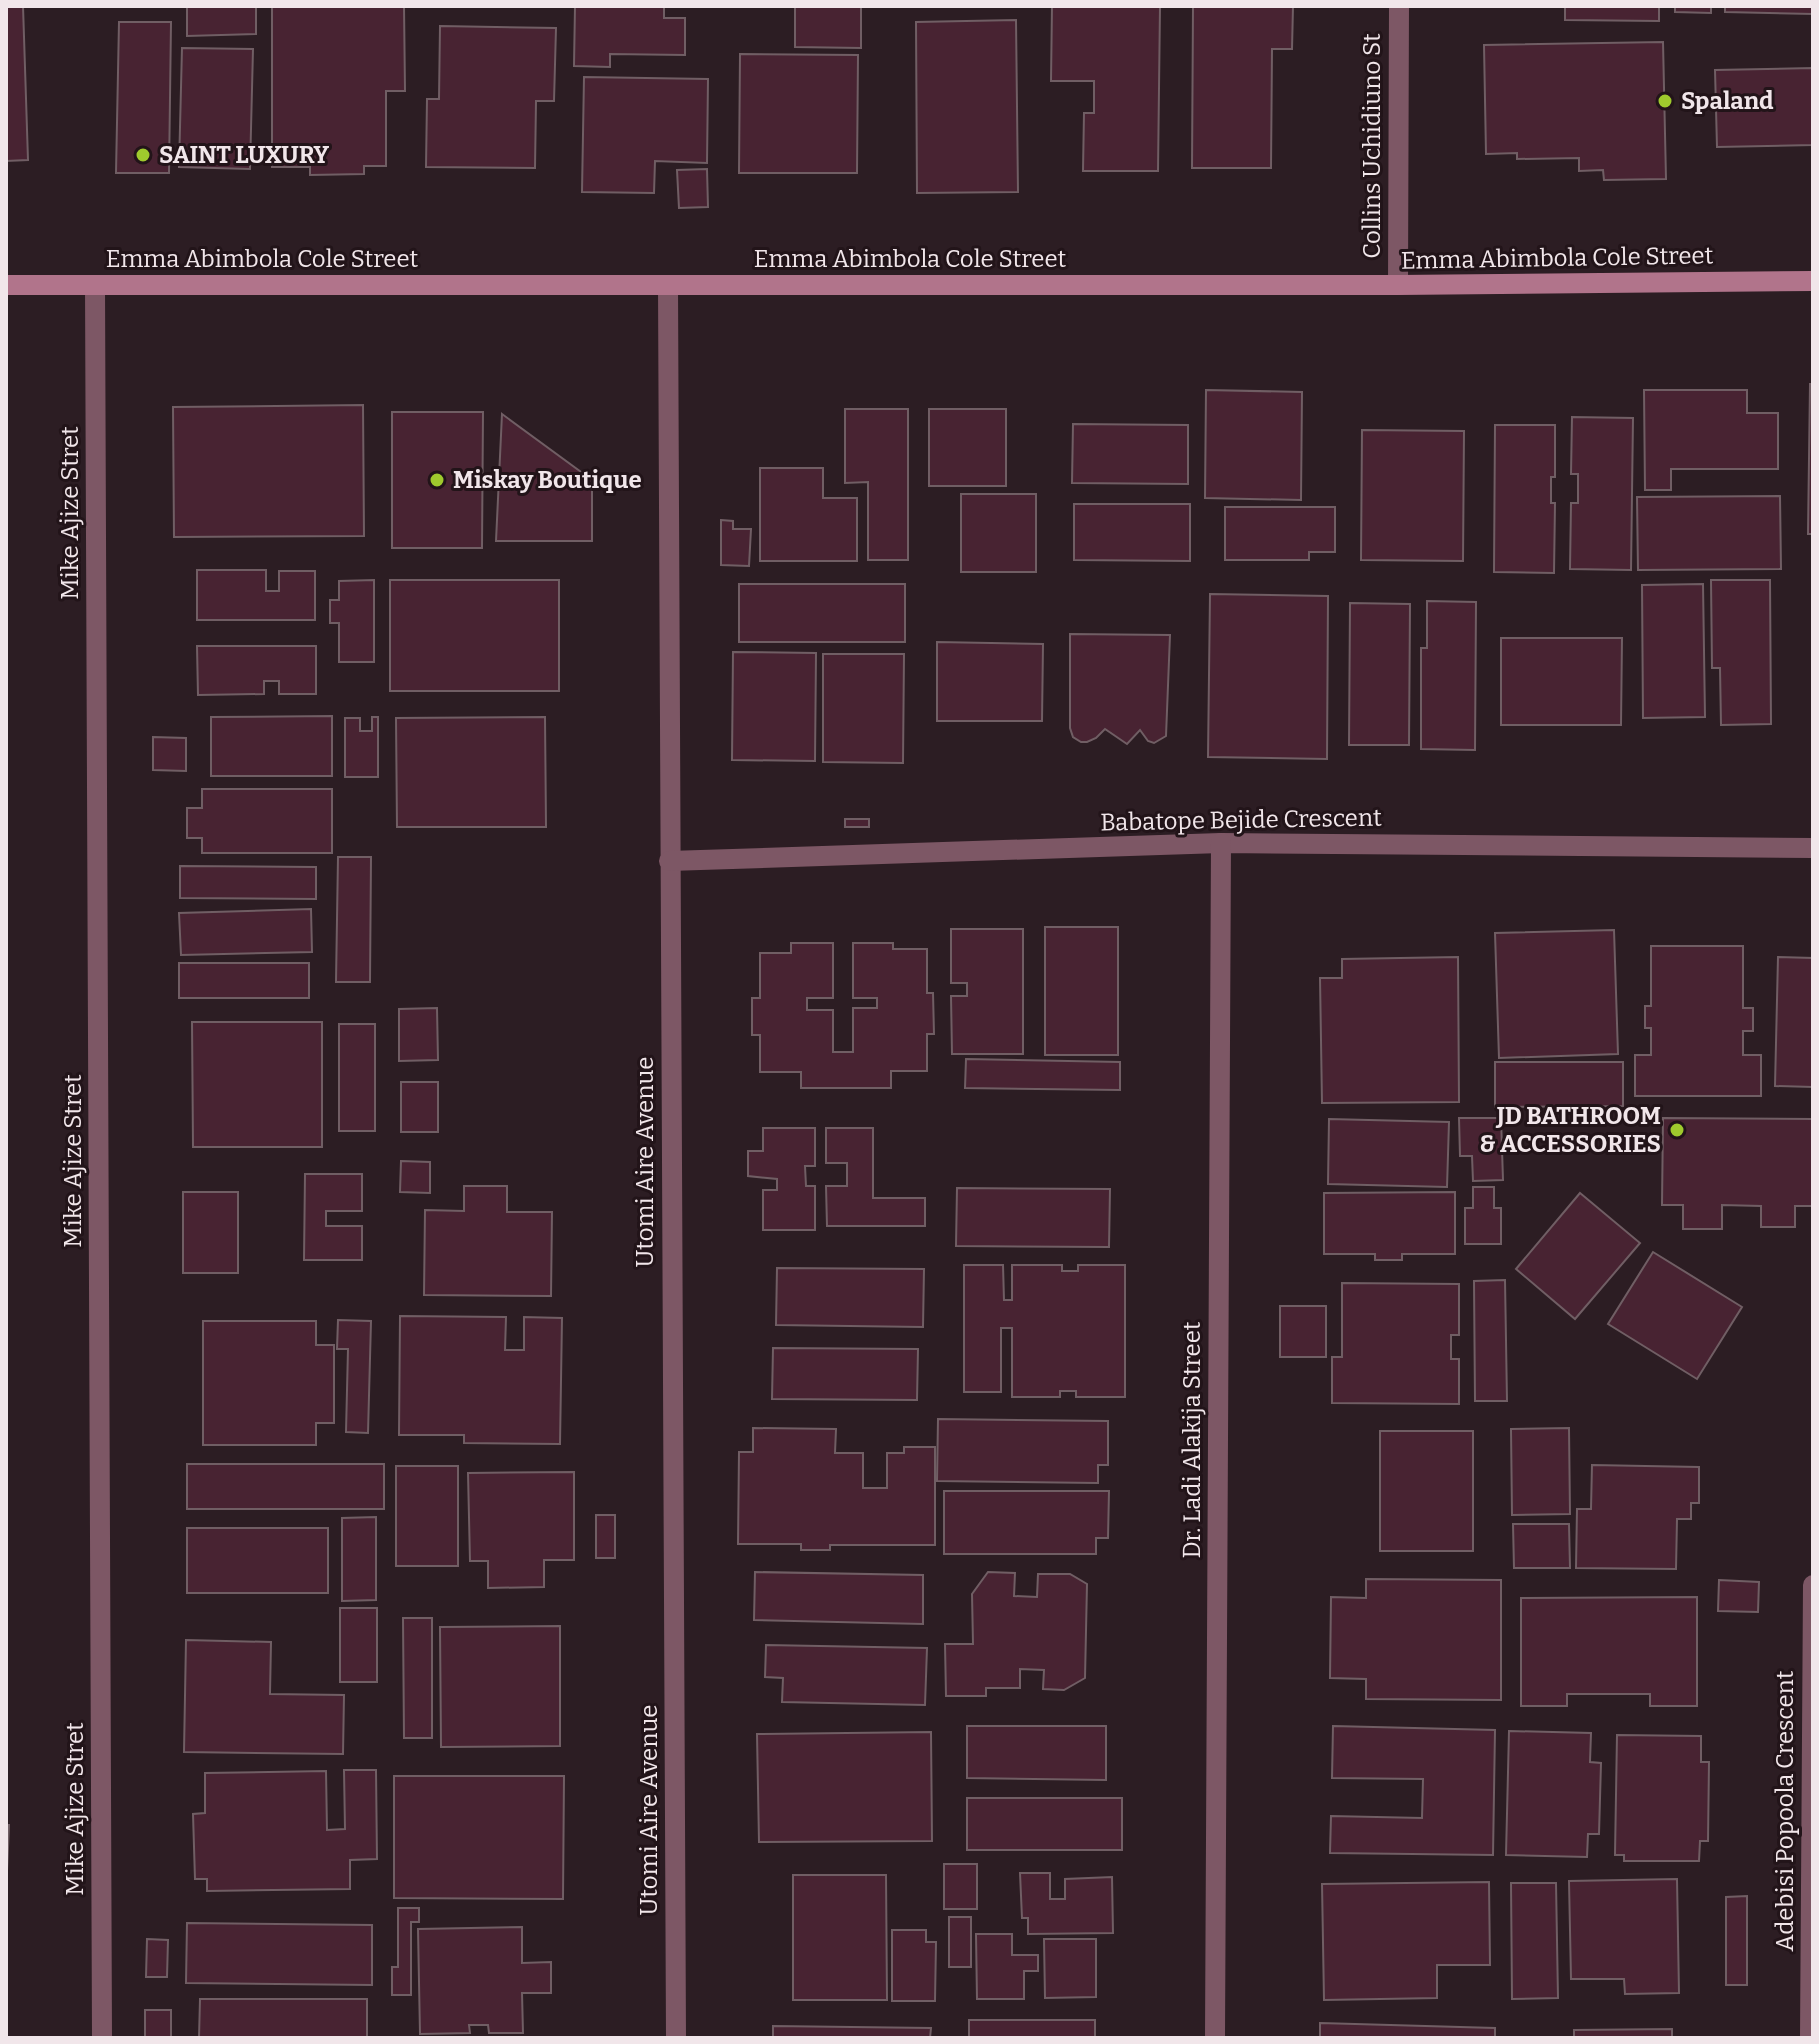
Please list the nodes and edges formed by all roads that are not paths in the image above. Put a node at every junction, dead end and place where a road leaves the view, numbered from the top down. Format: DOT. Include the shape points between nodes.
graph roads {
  1 [pos="1399,6"];
  2 [pos="1813,281"];
  3 [pos="6,285"];
  4 [pos="95,285"];
  5 [pos="668,285"];
  6 [pos="1398,285"];
  7 [pos="1221,843"];
  8 [pos="1813,848"];
  9 [pos="669,861"];
  10 [pos="1813,1585"];
  11 [pos="1811,1930"];
  12 [pos="102,2038"];
  13 [pos="676,2038"];
  14 [pos="1215,2038"];
  15 [pos="1810,2038"];
  1 -- 6 [label="street, Collins Uchidiuno St"];
  2 -- 6 [label="street, Emma Abimbola Cole Street"];
  3 -- 4 [label="street, Emma Abimbola Cole Street"];
  4 -- 5 [label="street, Emma Abimbola Cole Street"];
  4 -- 12 [label="street, Mike Ajize Stret"];
  5 -- 6 [label="street, Emma Abimbola Cole Street"];
  5 -- 9 [label="street, Utomi Aire Avenue"];
  7 -- 8 [label="street, Babatope Bejide Crescent"];
  7 -- 9 [label="street, Babatope Bejide Crescent"];
  7 -- 14 [label="street, Dr. Ladi Alakija Street"];
  9 -- 13 [label="street, Utomi Aire Avenue"];
  10 -- 11 [label="street, Adebisi Popoola Crescent"];
  11 -- 15 [label="street, Adebisi Popoola Crescent"];
}
